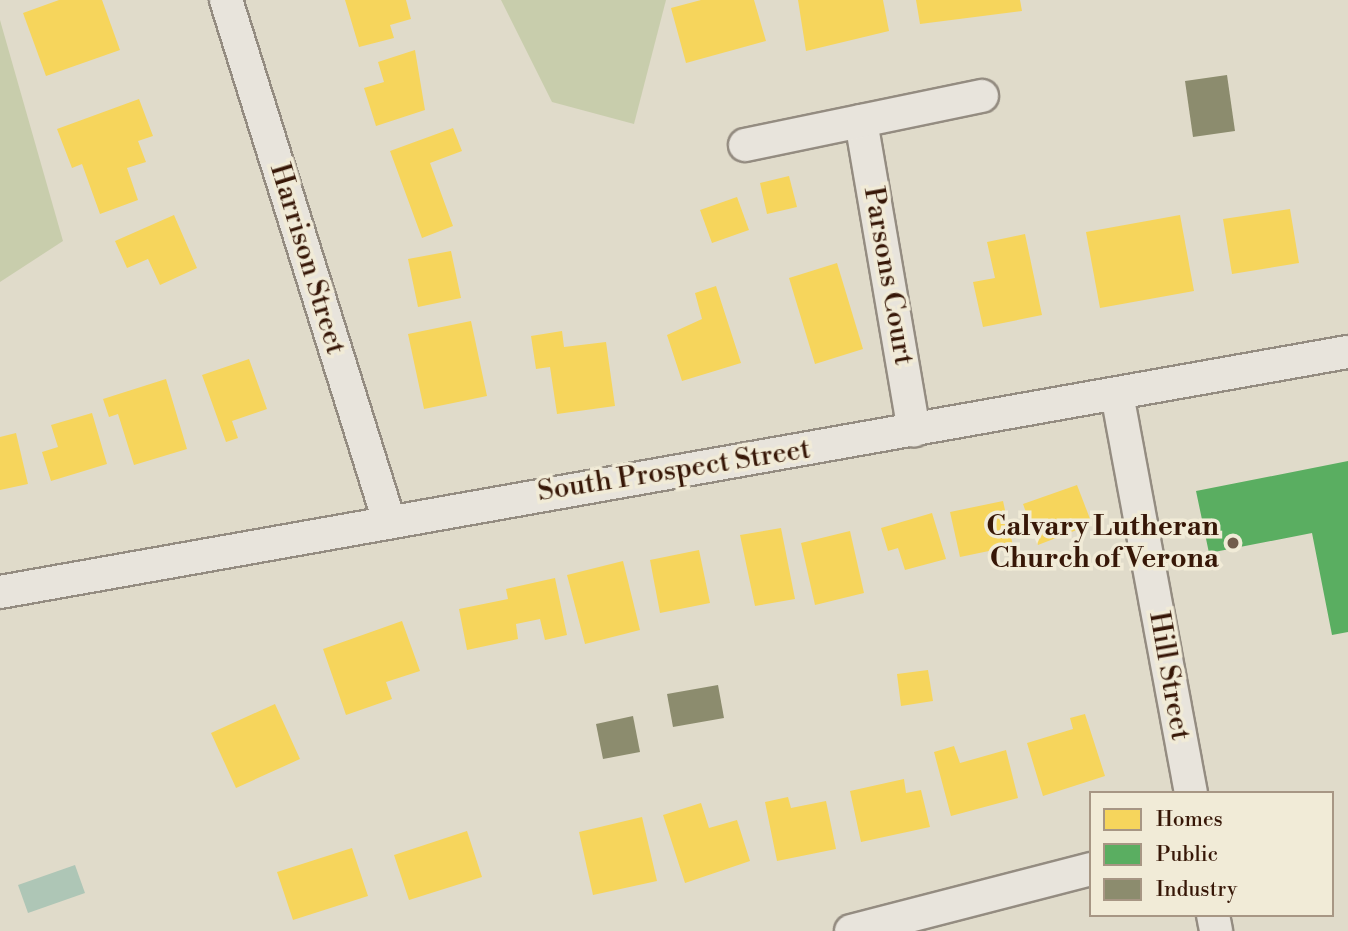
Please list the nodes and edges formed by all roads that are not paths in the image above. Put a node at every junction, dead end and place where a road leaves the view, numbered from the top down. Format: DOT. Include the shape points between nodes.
graph roads {
  1 [pos="226,0"];
  2 [pos="982,96"];
  3 [pos="862,121"];
  4 [pos="745,145"];
  5 [pos="1348,352"];
  6 [pos="1117,394"];
  7 [pos="914,431"];
  8 [pos="388,518"];
  9 [pos="0,592"];
  10 [pos="1191,791"];
  11 [pos="1089,870"];
  12 [pos="851,931"];
  1 -- 8 [label="street, Harrison Street"];
  2 -- 3 [label="street"];
  3 -- 4 [label="street"];
  3 -- 7 [label="street, Parsons Court"];
  5 -- 6 [label="street, South Prospect Street"];
  6 -- 7 [label="street, South Prospect Street"];
  6 -- 10 [label="street, Hill Street"];
  7 -- 8 [label="street, South Prospect Street"];
  8 -- 9 [label="street, South Prospect Street"];
  11 -- 12 [label="street"];
}
